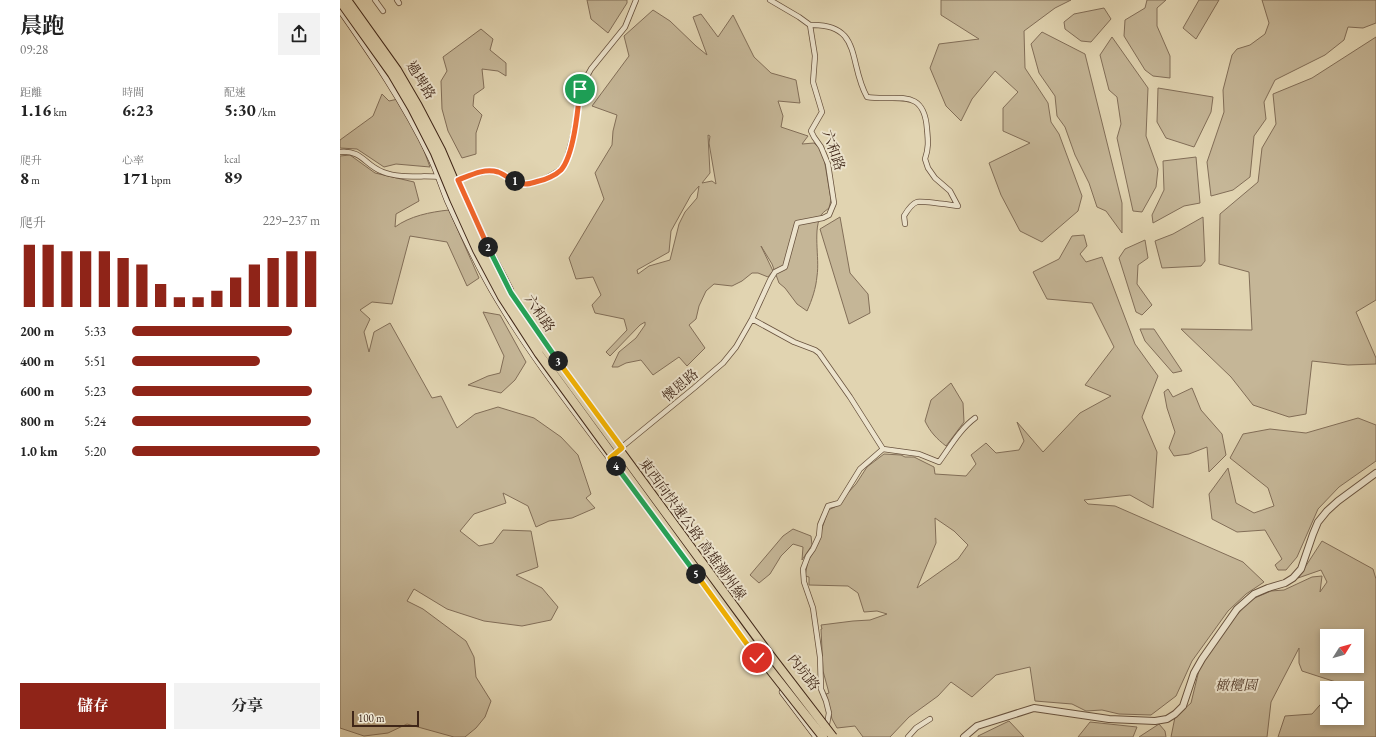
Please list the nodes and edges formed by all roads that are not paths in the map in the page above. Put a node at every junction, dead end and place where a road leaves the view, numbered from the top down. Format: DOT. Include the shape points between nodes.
graph roads {
  1 [pos="340,0"];
  2 [pos="347,0"];
  3 [pos="351,0"];
  4 [pos="375,0"];
  5 [pos="636,0"];
  6 [pos="770,0"];
  7 [pos="340,9"];
  8 [pos="383,11"];
  9 [pos="810,25"];
  10 [pos="340,152"];
  11 [pos="440,177"];
  12 [pos="458,180"];
  13 [pos="905,224"];
  14 [pos="752,319"];
  15 [pos="975,418"];
  16 [pos="622,448"];
  17 [pos="883,449"];
  18 [pos="610,458"];
  19 [pos="1376,473"];
  20 [pos="930,719"];
  21 [pos="828,724"];
  22 [pos="817,737"];
  23 [pos="823,737"];
  24 [pos="833,737"];
  25 [pos="838,737"];
  26 [pos="908,737"];
  27 [pos="964,737"];
  1 -- 23 [label="highway, 東西向快速公路 高雄潮州線, bridge" via="392,74 412,108 435,153 477,250 502,297 539,354 760,656"];
  2 -- 24 [label="highway, 東西向快速公路 高雄潮州線, bridge" via="397,70 418,106 441,150 482,246 508,295 743,619"];
  3 -- 12 [label="main road, 過埤路" via="425,110"];
  4 -- 8 [label="street"];
  5 -- 12 [label="street" via="625,27 591,69 580,89 573,136 566,162 560,170 543,180 524,185 499,172 487,171"];
  6 -- 9 [label="street"];
  7 -- 11 [label="main road, 過埤路" via="408,111"];
  9 -- 13 [label="street" via="834,28 845,36 867,97 909,99 922,107 927,123 928,150 925,159 928,168 950,191 958,206 916,203 904,216"];
  9 -- 14 [label="street, 六和路" via="815,56 813,82 822,112 811,131 828,164 834,202 829,215 824,218 797,223 785,267 775,272"];
  10 -- 11 [label="street" via="355,153 384,173"];
  11 -- 12 [label="street"];
  11 -- 18 [label="main road, 六和路" via="473,252 498,299 535,356"];
  12 -- 16 [label="main road, 六和路" via="511,293"];
  14 -- 16 [label="street, 懷恩路" via="723,363"];
  14 -- 17 [label="street" via="794,342 815,350 850,396"];
  15 -- 17 [label="street" via="939,462 919,454"];
  16 -- 18 [label="street, 懷恩路"];
  16 -- 21 [label="main road, 內坑路" via="769,649"];
  17 -- 21 [label="street" via="860,469 839,503 828,506 820,525 819,536 803,569 804,582 813,608 820,657 821,689 829,713"];
  18 -- 22 [label="main road, 內坑路"];
  19 -- 27 [label="street" via="1338,501 1318,522 1301,569 1293,578 1254,594 1238,609 1202,659 1194,673 1183,706 1175,714 1156,721 1109,720 1034,708 976,726"];
  20 -- 26 [label="street"];
  21 -- 25 [label="main road, 內坑路"];
}
